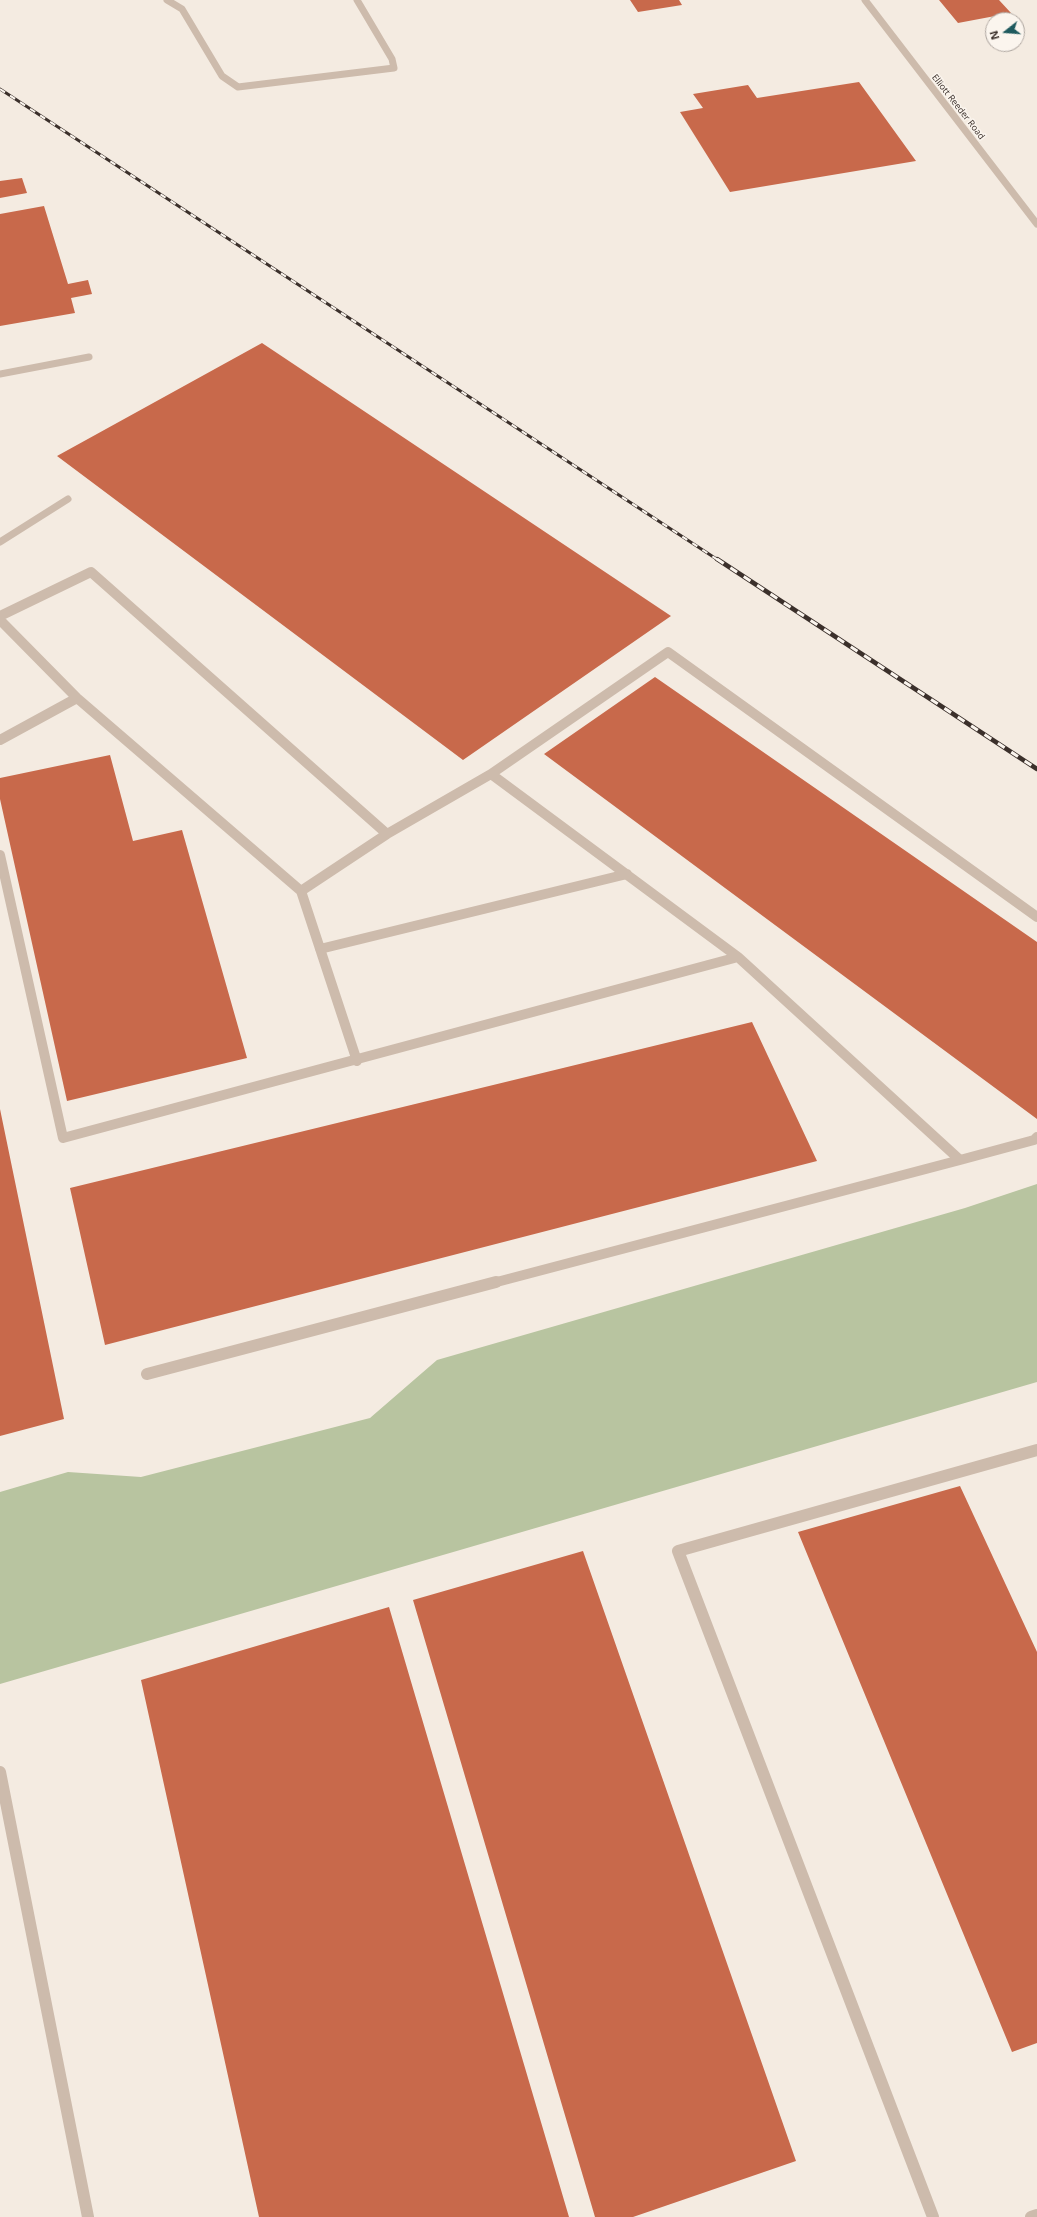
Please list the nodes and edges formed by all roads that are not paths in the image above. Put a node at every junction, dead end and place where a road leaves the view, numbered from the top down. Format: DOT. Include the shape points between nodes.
graph roads {
  1 [pos="167,0"];
  2 [pos="357,0"];
  3 [pos="865,0"];
  4 [pos="1037,224"];
  5 [pos="89,357"];
  6 [pos="0,374"];
  7 [pos="68,499"];
  8 [pos="0,542"];
  9 [pos="0,616"];
  10 [pos="0,620"];
  11 [pos="77,698"];
  12 [pos="0,740"];
  13 [pos="491,774"];
  14 [pos="387,834"];
  15 [pos="0,855"];
  16 [pos="627,874"];
  17 [pos="301,892"];
  18 [pos="1037,917"];
  19 [pos="320,949"];
  20 [pos="738,957"];
  21 [pos="357,1061"];
  22 [pos="1037,1137"];
  23 [pos="960,1160"];
  24 [pos="147,1374"];
  25 [pos="1037,1450"];
  26 [pos="0,1772"];
  27 [pos="1037,2215"];
  28 [pos="88,2217"];
  29 [pos="933,2217"];
  30 [pos="1031,2217"];
  1 -- 2 [label="street" via="182,9 222,76 238,87 394,68 392,58"];
  3 -- 4 [label="street, Elliott Reeder Road"];
  5 -- 6 [label="street"];
  7 -- 8 [label="street"];
  9 -- 14 [label="street" via="91,572"];
  10 -- 11 [label="street"];
  11 -- 12 [label="street"];
  11 -- 17 [label="street"];
  13 -- 14 [label="street"];
  13 -- 16 [label="street"];
  13 -- 18 [label="street" via="668,652"];
  14 -- 17 [label="street"];
  15 -- 21 [label="street" via="63,1138"];
  16 -- 19 [label="street"];
  16 -- 20 [label="street"];
  17 -- 19 [label="street"];
  19 -- 21 [label="street"];
  20 -- 21 [label="street"];
  20 -- 23 [label="street"];
  22 -- 23 [label="street" via="1034,1140"];
  23 -- 24 [label="street"];
  25 -- 29 [label="street" via="678,1551"];
  26 -- 28 [label="street"];
  27 -- 30 [label="street"];
}
